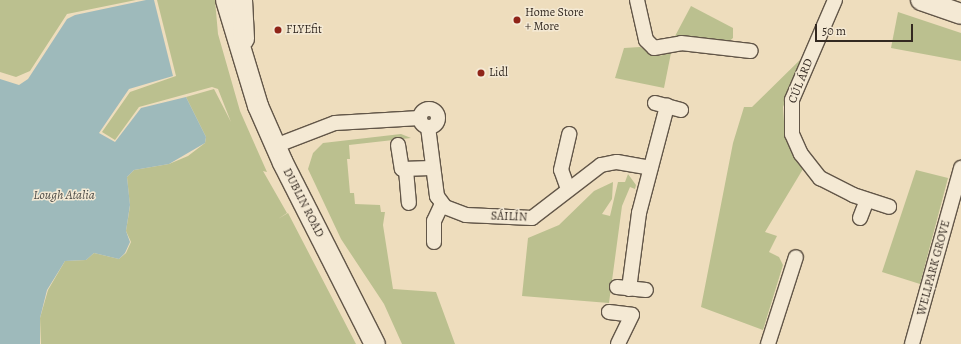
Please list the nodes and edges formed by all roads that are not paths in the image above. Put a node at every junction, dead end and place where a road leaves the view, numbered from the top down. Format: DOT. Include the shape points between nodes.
graph roads {
  1 [pos="226,0"];
  2 [pos="242,0"];
  3 [pos="637,0"];
  4 [pos="835,0"];
  5 [pos="921,0"];
  6 [pos="961,14"];
  7 [pos="750,51"];
  8 [pos="243,57"];
  9 [pos="681,110"];
  10 [pos="569,134"];
  11 [pos="398,145"];
  12 [pos="275,146"];
  13 [pos="432,168"];
  14 [pos="650,168"];
  15 [pos="961,168"];
  16 [pos="406,170"];
  17 [pos="568,189"];
  18 [pos="867,200"];
  19 [pos="409,204"];
  20 [pos="442,204"];
  21 [pos="889,207"];
  22 [pos="860,218"];
  23 [pos="434,242"];
  24 [pos="796,257"];
  25 [pos="646,290"];
  26 [pos="609,312"];
  27 [pos="375,344"];
  28 [pos="618,344"];
  29 [pos="768,344"];
  30 [pos="912,344"];
  1 -- 8 [label="main road, DUBLIN ROAD"];
  2 -- 8 [label="main road, DUBLIN ROAD"];
  3 -- 7 [label="street" via="646,40 654,48 681,43"];
  4 -- 18 [label="street, CÚL ÁRD" via="792,100 792,134 814,173"];
  5 -- 6 [label="main road"];
  8 -- 12 [label="main road, DUBLIN ROAD" via="258,106"];
  9 -- 14 [label="street" via="661,105"];
  10 -- 17 [label="street" via="561,170"];
  11 -- 16 [label="street" via="400,168"];
  12 -- 13 [label="street" via="326,125 424,123"];
  12 -- 27 [label="main road, DUBLIN ROAD"];
  13 -- 16 [label="street"];
  13 -- 20 [label="street" via="437,196"];
  14 -- 17 [label="street, SÁILÍN" via="609,163 594,168"];
  14 -- 25 [label="street" via="623,288"];
  15 -- 30 [label="street, WELLPARK GROVE"];
  16 -- 19 [label="street"];
  17 -- 20 [label="street, SÁILÍN" via="548,209 532,218 466,215"];
  18 -- 21 [label="street, CÚL ÁRD"];
  18 -- 22 [label="street"];
  20 -- 23 [label="street" via="434,221"];
  24 -- 29 [label="street"];
  26 -- 28 [label="street" via="632,314"];
}
